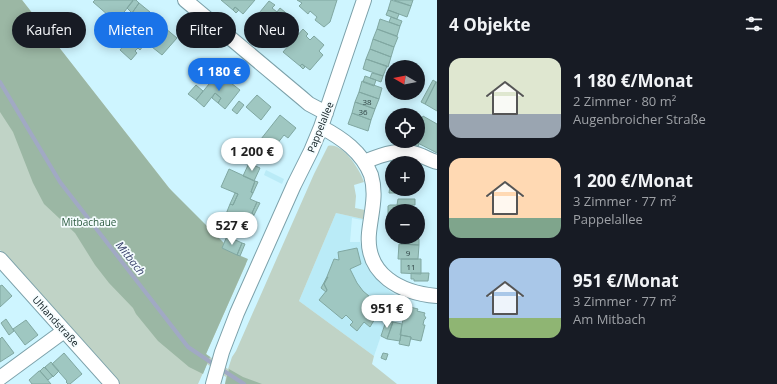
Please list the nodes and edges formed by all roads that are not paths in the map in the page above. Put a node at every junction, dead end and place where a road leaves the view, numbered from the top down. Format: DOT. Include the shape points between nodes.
graph roads {
  1 [pos="185,0"];
  2 [pos="364,0"];
  3 [pos="326,113"];
  4 [pos="321,127"];
  5 [pos="364,162"];
  6 [pos="437,162"];
  7 [pos="0,259"];
  8 [pos="437,296"];
  9 [pos="64,331"];
  10 [pos="0,378"];
  11 [pos="112,384"];
  12 [pos="213,384"];
  1 -- 3 [label="street" via="309,104"];
  2 -- 3 [label="street, Pappelallee"];
  3 -- 4 [label="street, Pappelallee"];
  4 -- 5 [label="street" via="342,139"];
  4 -- 12 [label="street, Pappelallee" via="247,289"];
  5 -- 6 [label="street" via="393,152 422,156"];
  5 -- 8 [label="street" via="374,192 369,239 375,264 395,285"];
  7 -- 9 [label="street, Uhlandstraße"];
  9 -- 10 [label="street"];
  9 -- 11 [label="street, Uhlandstraße"];
}
